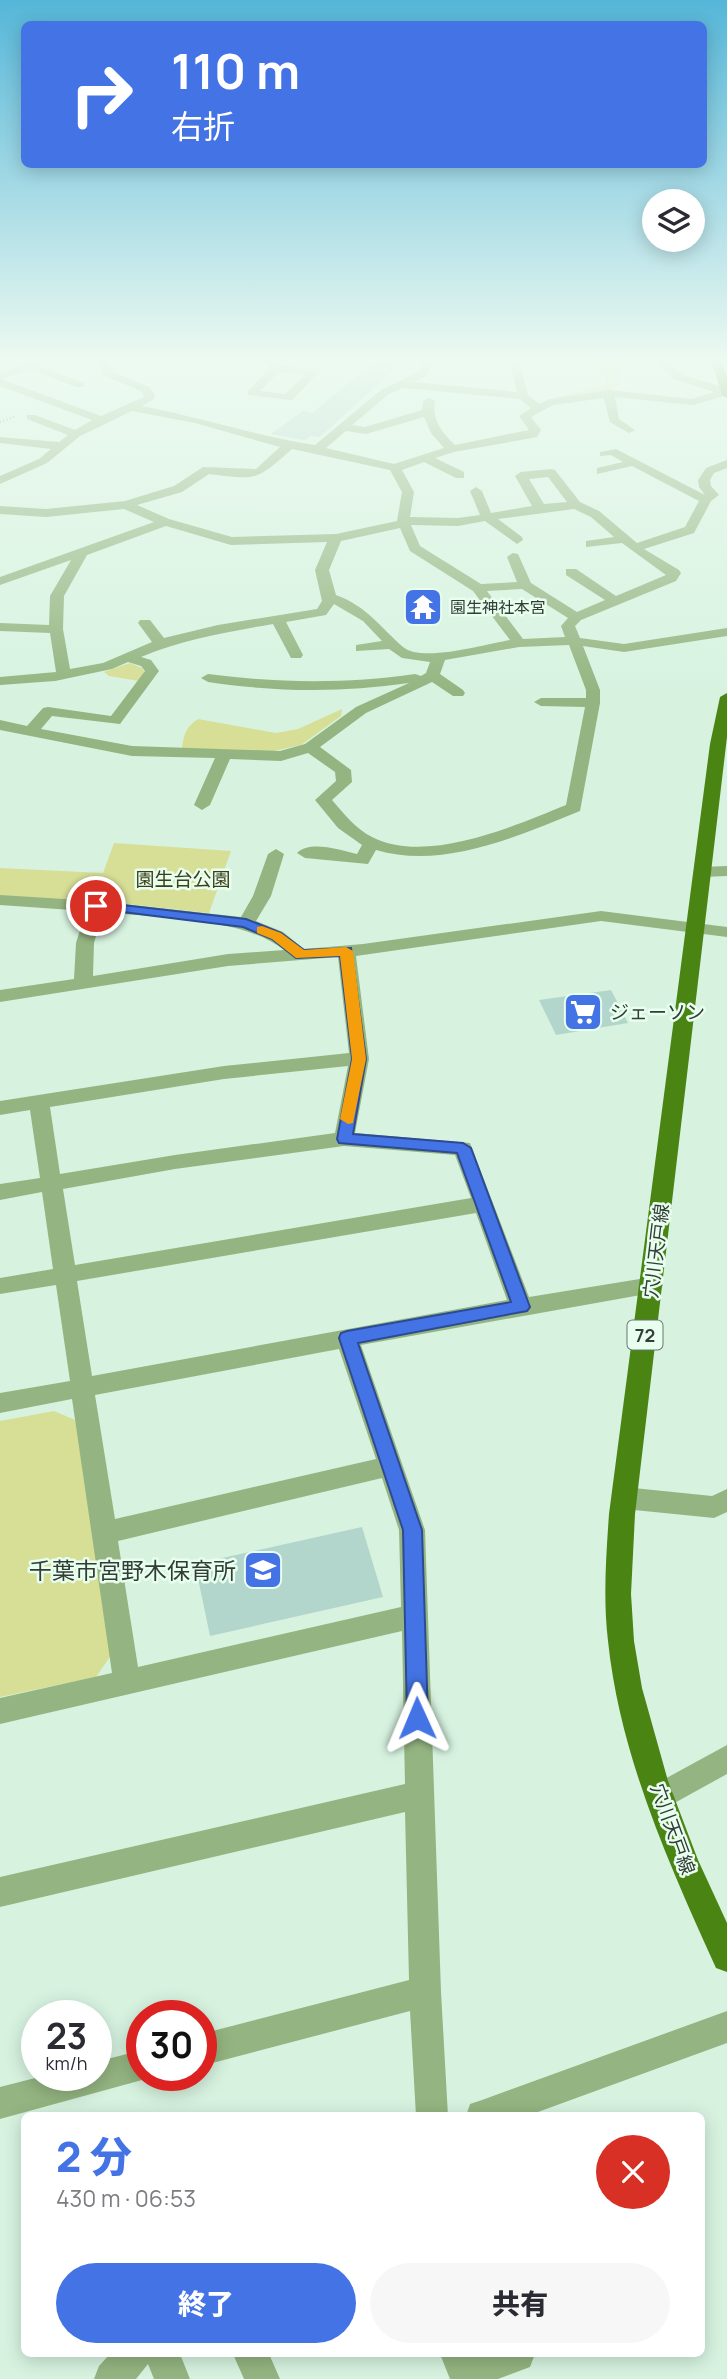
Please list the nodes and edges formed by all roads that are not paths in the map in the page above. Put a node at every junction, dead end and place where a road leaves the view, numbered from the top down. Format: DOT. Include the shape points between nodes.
graph roads {
  1 [pos="23,470"];
  2 [pos="207,470"];
  3 [pos="207,470"];
  4 [pos="261,470"];
  5 [pos="397,470"];
  6 [pos="450,470"];
  7 [pos="605,470"];
  8 [pos="646,470"];
  9 [pos="712,470"];
  10 [pos="601,471"];
  11 [pos="460,475"];
  12 [pos="0,480"];
  13 [pos="476,491"];
  14 [pos="706,499"];
  15 [pos="126,505"];
  16 [pos="576,506"];
  17 [pos="540,508"];
  18 [pos="0,510"];
  19 [pos="487,517"];
  20 [pos="165,522"];
  21 [pos="403,522"];
  22 [pos="336,538"];
  23 [pos="517,540"];
  24 [pos="630,543"];
  25 [pos="591,544"];
  26 [pos="82,552"];
  27 [pos="513,557"];
  28 [pos="571,572"];
  29 [pos="0,580"];
  30 [pos="525,585"];
  31 [pos="478,588"];
  32 [pos="331,598"];
  33 [pos="617,602"];
  34 [pos="576,617"];
  35 [pos="278,620"];
  36 [pos="145,623"];
  37 [pos="0,627"];
  38 [pos="56,629"];
  39 [pos="727,632"];
  40 [pos="575,641"];
  41 [pos="161,643"];
  42 [pos="519,643"];
  43 [pos="394,644"];
  44 [pos="361,649"];
  45 [pos="296,655"];
  46 [pos="129,657"];
  47 [pos="435,657"];
  48 [pos="64,675"];
  49 [pos="432,676"];
  50 [pos="208,678"];
  51 [pos="0,681"];
  52 [pos="458,693"];
  53 [pos="727,697"];
  54 [pos="541,702"];
  55 [pos="593,703"];
  56 [pos="0,725"];
  57 [pos="30,732"];
  58 [pos="722,744"];
  59 [pos="310,747"];
  60 [pos="224,756"];
  61 [pos="202,804"];
  62 [pos="371,844"];
  63 [pos="305,853"];
  64 [pos="276,854"];
  65 [pos="727,871"];
  66 [pos="702,872"];
  67 [pos="0,900"];
  68 [pos="96,906"];
  69 [pos="246,923"];
  70 [pos="695,929"];
  71 [pos="727,932"];
  72 [pos="727,942"];
  73 [pos="346,951"];
  74 [pos="301,955"];
  75 [pos="83,983"];
  76 [pos="0,996"];
  77 [pos="359,1059"];
  78 [pos="39,1102"];
  79 [pos="0,1108"];
  80 [pos="345,1139"];
  81 [pos="51,1184"];
  82 [pos="0,1192"];
  83 [pos="484,1204"];
  84 [pos="65,1275"];
  85 [pos="652,1285"];
  86 [pos="0,1286"];
  87 [pos="521,1307"];
  88 [pos="347,1338"];
  89 [pos="82,1388"];
  90 [pos="0,1404"];
  91 [pos="391,1466"];
  92 [pos="624,1498"];
  93 [pos="727,1500"];
  94 [pos="104,1533"];
  95 [pos="414,1616"];
  96 [pos="127,1682"];
  97 [pos="0,1711"];
  98 [pos="727,1759"];
  99 [pos="419,1795"];
  100 [pos="660,1797"];
  101 [pos="0,1892"];
  102 [pos="727,1957"];
  103 [pos="425,1992"];
  104 [pos="727,2027"];
  105 [pos="217,2046"];
  106 [pos="126,2070"];
  107 [pos="0,2103"];
  108 [pos="432,2112"];
  109 [pos="493,2112"];
  110 [pos="131,2357"];
  111 [pos="163,2357"];
  112 [pos="252,2357"];
  113 [pos="459,2357"];
  114 [pos="509,2357"];
  115 [pos="112,2379"];
  116 [pos="172,2379"];
  117 [pos="262,2379"];
  1 -- 12 [label="street"];
  2 -- 15 [label="street" via="178,489"];
  3 -- 4 [label="street" via="240,474"];
  5 -- 21 [label="street" via="408,492"];
  6 -- 11 [label="street"];
  7 -- 10 [label="street"];
  8 -- 14 [label="street"];
  9 -- 14 [label="street" via="704,480 713,495"];
  13 -- 19 [label="street"];
  14 -- 24 [label="street" via="690,530"];
  15 -- 18 [label="street" via="46,513"];
  15 -- 20 [label="street"];
  16 -- 17 [label="street"];
  16 -- 17 [label="street" via="551,473 521,476"];
  16 -- 24 [label="street" via="595,514"];
  17 -- 19 [label="street"];
  19 -- 21 [label="street"];
  19 -- 23 [label="street"];
  20 -- 22 [label="street" via="231,541"];
  20 -- 26 [label="street"];
  21 -- 22 [label="street"];
  21 -- 31 [label="street" via="415,548"];
  22 -- 32 [label="street" via="322,577"];
  24 -- 25 [label="street"];
  24 -- 33 [label="street" via="674,573"];
  26 -- 29 [label="street"];
  26 -- 38 [label="street" via="57,596"];
  27 -- 30 [label="street"];
  28 -- 33 [label="street"];
  30 -- 31 [label="street"];
  30 -- 34 [label="street"];
  31 -- 42 [label="street"];
  32 -- 35 [label="street" via="321,612"];
  32 -- 43 [label="street" via="368,618"];
  33 -- 34 [label="street"];
  34 -- 40 [label="street" via="568,626"];
  35 -- 41 [label="street"];
  35 -- 45 [label="street"];
  36 -- 41 [label="street"];
  37 -- 38 [label="street"];
  38 -- 48 [label="street"];
  39 -- 40 [label="street" via="624,648"];
  40 -- 42 [label="street"];
  40 -- 55 [label="street" via="593,690"];
  41 -- 46 [label="street"];
  42 -- 47 [label="street"];
  43 -- 44 [label="street"];
  43 -- 47 [label="street" via="407,655"];
  46 -- 48 [label="street"];
  46 -- 57 [label="street" via="146,663 152,671 115,721 48,711"];
  47 -- 49 [label="street"];
  47 -- 50 [label="street" via="414,679 383,682 308,688"];
  48 -- 51 [label="street"];
  49 -- 52 [label="street"];
  49 -- 59 [label="street" via="360,710"];
  53 -- 58 [label="main road, 穴川天戸線 / 72"];
  54 -- 55 [label="street"];
  55 -- 62 [label="street" via="574,808 501,837 460,845 414,851"];
  56 -- 57 [label="street"];
  57 -- 60 [label="street" via="132,751"];
  58 -- 66 [label="main road, 穴川天戸線 / 72"];
  59 -- 60 [label="street" via="281,756"];
  59 -- 62 [label="street" via="343,770 344,782 323,800 346,827"];
  60 -- 61 [label="street"];
  62 -- 63 [label="street" via="362,860"];
  64 -- 69 [label="street" via="262,897"];
  65 -- 66 [label="street"];
  66 -- 70 [label="main road, 穴川天戸線 / 72"];
  67 -- 68 [label="street"];
  68 -- 69 [label="street"];
  68 -- 75 [label="street" via="85,943"];
  69 -- 74 [label="street" via="277,936"];
  70 -- 71 [label="street"];
  70 -- 72 [label="street"];
  70 -- 73 [label="street" via="601,916"];
  70 -- 85 [label="main road, 穴川天戸線 / 72"];
  73 -- 74 [label="street"];
  73 -- 77 [label="street"];
  74 -- 75 [label="street" via="228,960"];
  75 -- 76 [label="street"];
  77 -- 78 [label="street" via="188,1076"];
  77 -- 80 [label="street"];
  78 -- 79 [label="street"];
  78 -- 81 [label="street"];
  80 -- 81 [label="street"];
  80 -- 83 [label="street" via="463,1148"];
  81 -- 82 [label="street"];
  81 -- 84 [label="street"];
  83 -- 84 [label="street"];
  83 -- 87 [label="street"];
  84 -- 86 [label="street"];
  84 -- 89 [label="street"];
  85 -- 87 [label="street"];
  85 -- 92 [label="main road, 穴川天戸線 / 72"];
  87 -- 88 [label="street"];
  88 -- 89 [label="street"];
  88 -- 91 [label="street"];
  89 -- 90 [label="street"];
  89 -- 94 [label="street"];
  91 -- 94 [label="street"];
  91 -- 95 [label="street" via="412,1530"];
  92 -- 93 [label="street" via="714,1507"];
  92 -- 100 [label="main road, 穴川天戸線 / 72" via="618,1594 624,1658 637,1725"];
  94 -- 96 [label="street"];
  95 -- 96 [label="street"];
  95 -- 99 [label="street"];
  96 -- 97 [label="street"];
  98 -- 100 [label="street"];
  99 -- 101 [label="street"];
  99 -- 103 [label="street"];
  100 -- 102 [label="main road, 穴川天戸線 / 72" via="680,1857"];
  103 -- 105 [label="street"];
  103 -- 108 [label="street"];
  104 -- 109 [label="street"];
  106 -- 107 [label="street"];
  110 -- 115 [label="street"];
  111 -- 116 [label="street"];
  112 -- 117 [label="street"];
  113 -- 114 [label="street" via="466,2373"];
}
